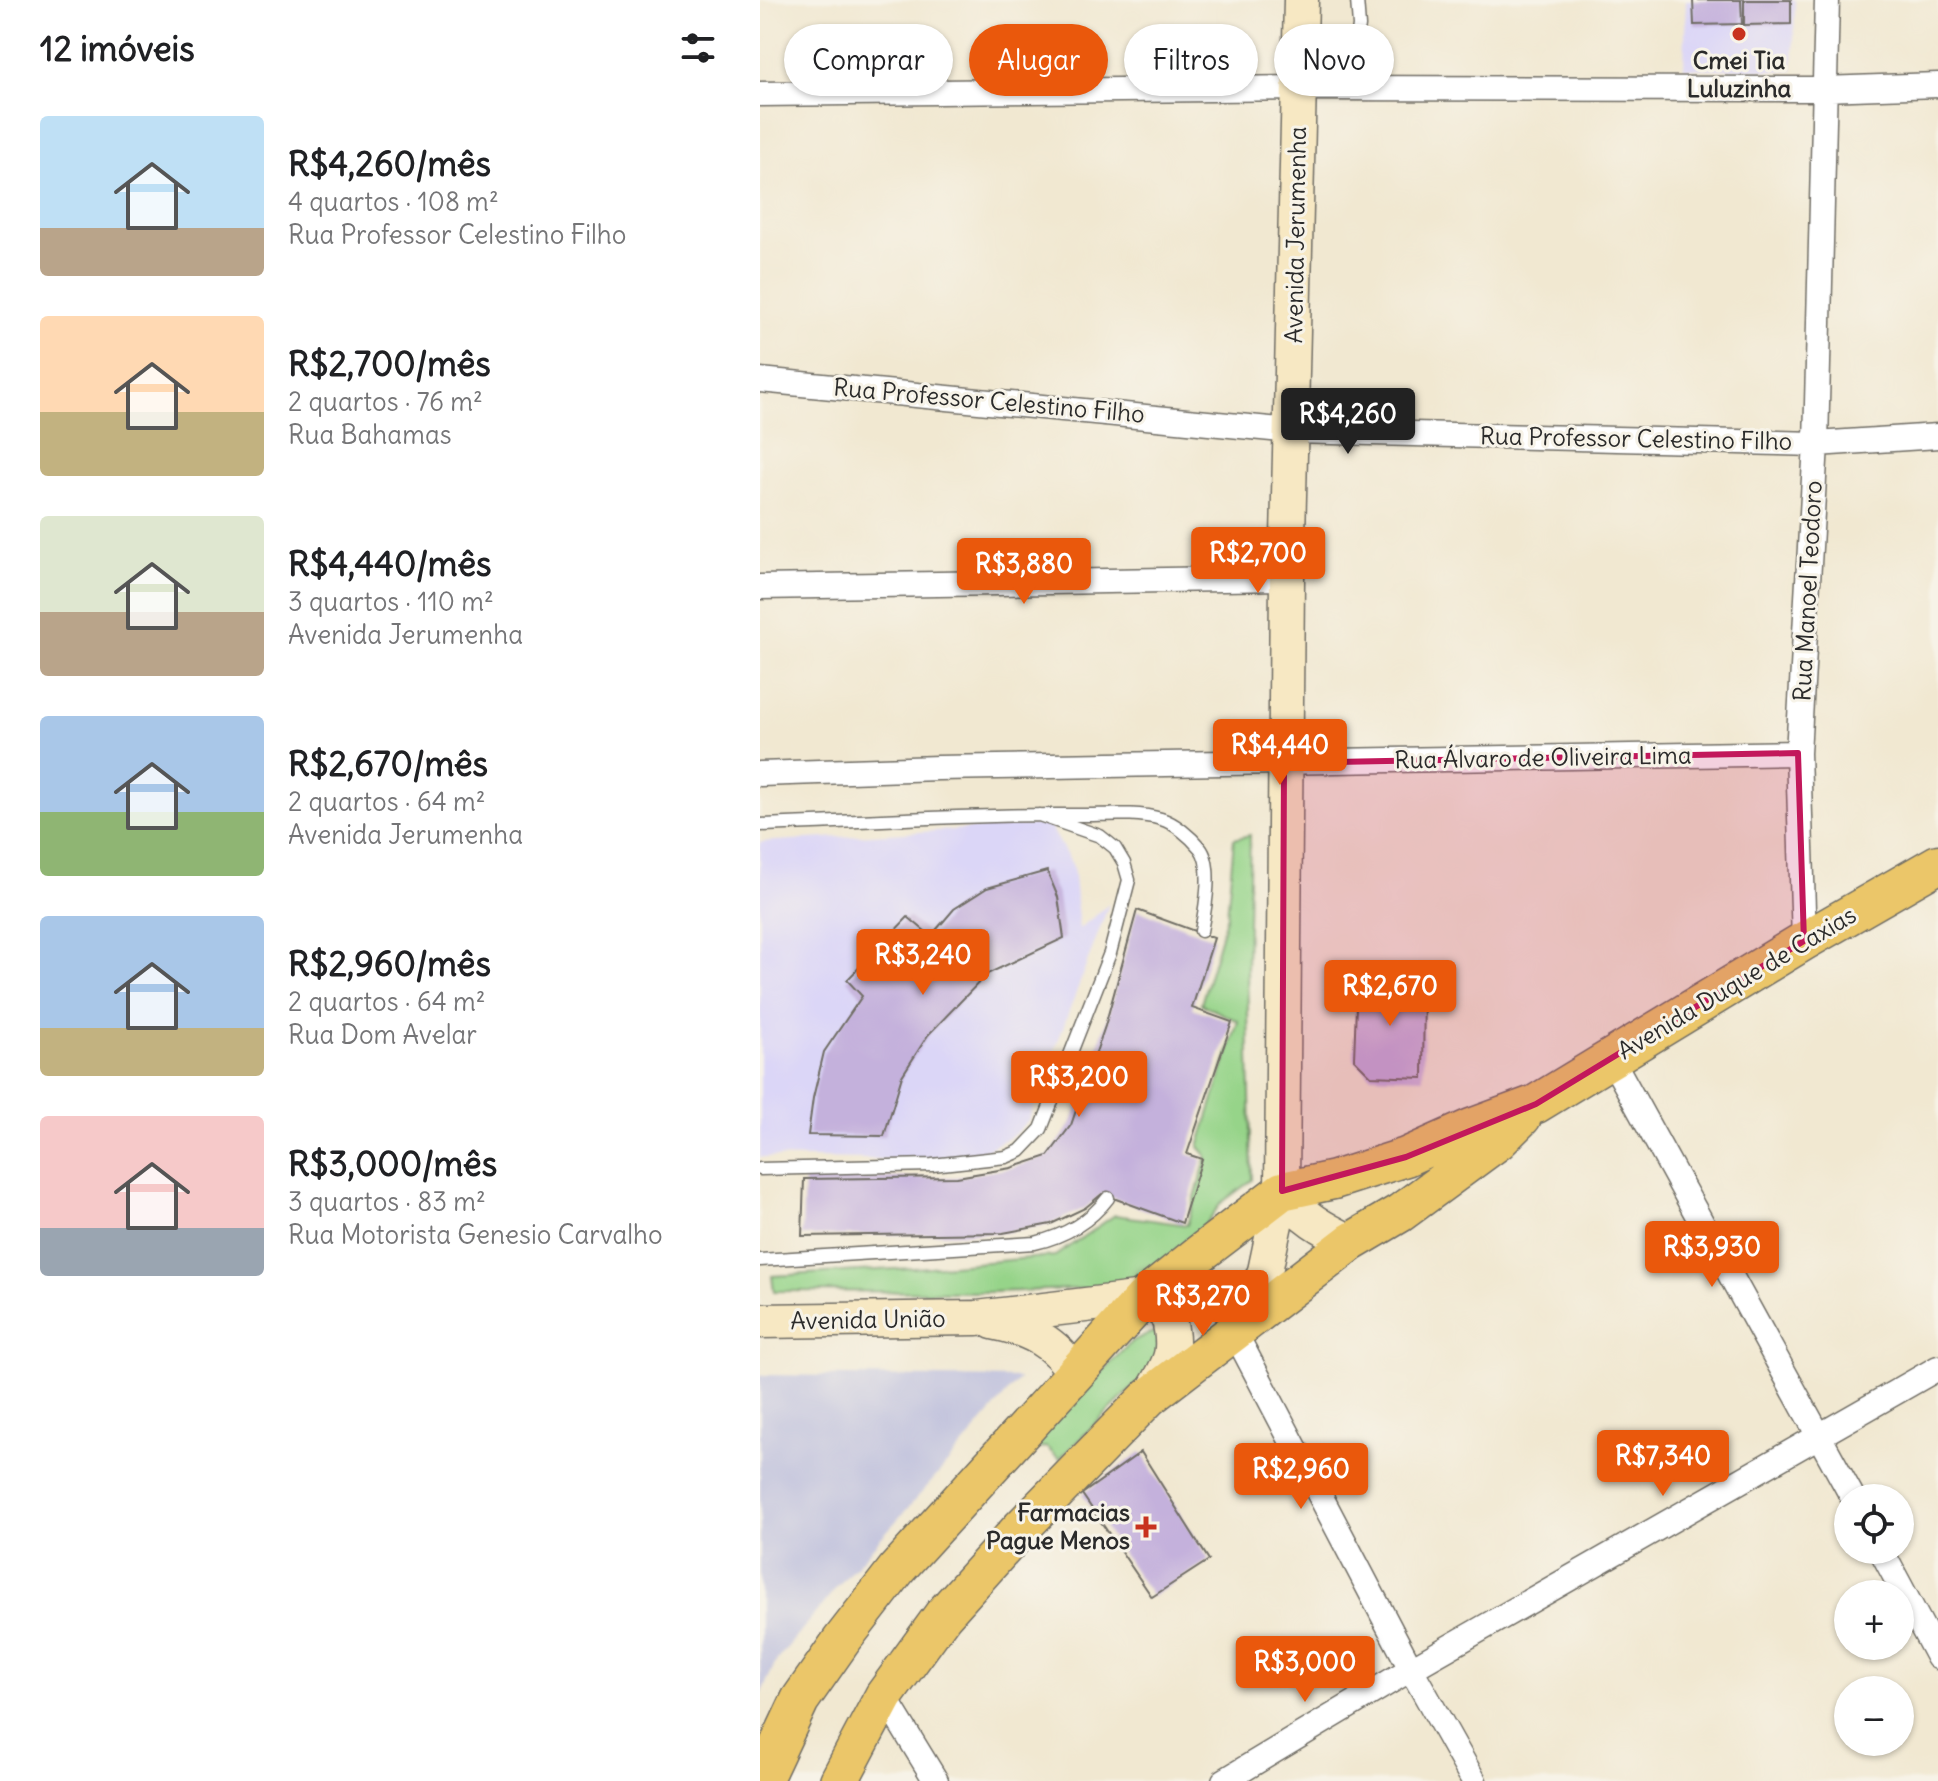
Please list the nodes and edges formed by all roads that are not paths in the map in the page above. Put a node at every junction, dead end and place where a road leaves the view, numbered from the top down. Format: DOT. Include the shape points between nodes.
graph roads {
  1 [pos="1301,0"];
  2 [pos="1357,0"];
  3 [pos="1827,0"];
  4 [pos="1300,24"];
  5 [pos="1359,24"];
  6 [pos="1938,85"];
  7 [pos="1274,88"];
  8 [pos="1394,89"];
  9 [pos="1823,89"];
  10 [pos="760,94"];
  11 [pos="1299,96"];
  12 [pos="760,380"];
  13 [pos="1292,431"];
  14 [pos="1938,436"];
  15 [pos="1816,444"];
  16 [pos="1287,578"];
  17 [pos="760,587"];
  18 [pos="1798,753"];
  19 [pos="1284,763"];
  20 [pos="760,774"];
  21 [pos="1039,815"];
  22 [pos="760,825"];
  23 [pos="1938,864"];
  24 [pos="1201,931"];
  25 [pos="1804,941"];
  26 [pos="1611,1058"];
  27 [pos="1536,1104"];
  28 [pos="760,1169"];
  29 [pos="1282,1191"];
  30 [pos="1108,1198"];
  31 [pos="1351,1242"];
  32 [pos="760,1260"];
  33 [pos="1144,1298"];
  34 [pos="977,1318"];
  35 [pos="760,1321"];
  36 [pos="1234,1331"];
  37 [pos="1938,1368"];
  38 [pos="1075,1374"];
  39 [pos="1149,1397"];
  40 [pos="1820,1436"];
  41 [pos="1846,1484"];
  42 [pos="1888,1564"];
  43 [pos="1938,1657"];
  44 [pos="1411,1669"];
  45 [pos="884,1696"];
  46 [pos="762,1781"];
  47 [pos="839,1781"];
  48 [pos="936,1781"];
  49 [pos="1224,1781"];
  50 [pos="1474,1781"];
  1 -- 4 [label="main road, Avenida Jerumenha"];
  2 -- 5 [label="lane"];
  3 -- 9 [label="street, Rua Manoel Teodoro"];
  6 -- 9 [label="street"];
  7 -- 10 [label="street"];
  8 -- 9 [label="street"];
  9 -- 15 [label="street, Rua Manoel Teodoro"];
  11 -- 13 [label="main road, Avenida Jerumenha"];
  12 -- 13 [label="street, Rua Professor Celestino Filho"];
  13 -- 15 [label="street, Rua Professor Celestino Filho"];
  13 -- 16 [label="main road, Avenida Jerumenha"];
  14 -- 15 [label="street, Rua Professor Celestino Filho"];
  15 -- 18 [label="street, Rua Manoel Teodoro"];
  16 -- 17 [label="street"];
  16 -- 19 [label="main road, Avenida Jerumenha"];
  18 -- 19 [label="street, Rua Álvaro de Oliveira Lima"];
  18 -- 25 [label="street, Rua Manoel Teodoro"];
  19 -- 20 [label="street, Rua Álvaro de Oliveira Lima"];
  19 -- 29 [label="main road, Avenida Jerumenha"];
  21 -- 22 [label="lane"];
  21 -- 24 [label="lane" via="1145,816 1184,832 1203,850 1207,876"];
  21 -- 28 [label="lane" via="1100,836 1115,848 1129,880 1110,953 1041,1129 1020,1151 1006,1157 932,1165"];
  23 -- 25 [label="main road, Avenida Duque de Caxias"];
  25 -- 26 [label="main road, Avenida Duque de Caxias"];
  26 -- 27 [label="main road, Avenida Duque de Caxias"];
  26 -- 40 [label="street"];
  27 -- 29 [label="main road, Avenida Duque de Caxias" via="1406,1157"];
  27 -- 31 [label="main road, Avenida Duque de Caxias" via="1498,1141"];
  29 -- 31 [label="main road" via="1295,1209"];
  29 -- 33 [label="main road, Avenida Duque de Caxias"];
  29 -- 36 [label="main road, Avenida Jerumenha" via="1265,1271"];
  30 -- 32 [label="lane" via="1080,1225 1035,1243"];
  31 -- 36 [label="main road, Avenida Duque de Caxias"];
  33 -- 34 [label="main road, Avenida União"];
  33 -- 38 [label="main road, Avenida Duque de Caxias"];
  33 -- 39 [label="main road" via="1168,1315 1174,1340 1171,1359"];
  34 -- 35 [label="main road, Avenida União"];
  34 -- 38 [label="main road, Avenida União" via="1020,1327 1043,1339"];
  36 -- 39 [label="main road"];
  36 -- 44 [label="street"];
  37 -- 40 [label="street"];
  38 -- 46 [label="main road, Avenida Duque de Caxias" via="897,1569 851,1628 800,1700"];
  39 -- 45 [label="main road" via="943,1615"];
  40 -- 41 [label="street"];
  40 -- 44 [label="street"];
  42 -- 43 [label="street"];
  44 -- 49 [label="street"];
  44 -- 50 [label="street"];
  45 -- 47 [label="main road"];
  45 -- 48 [label="street"];
}
